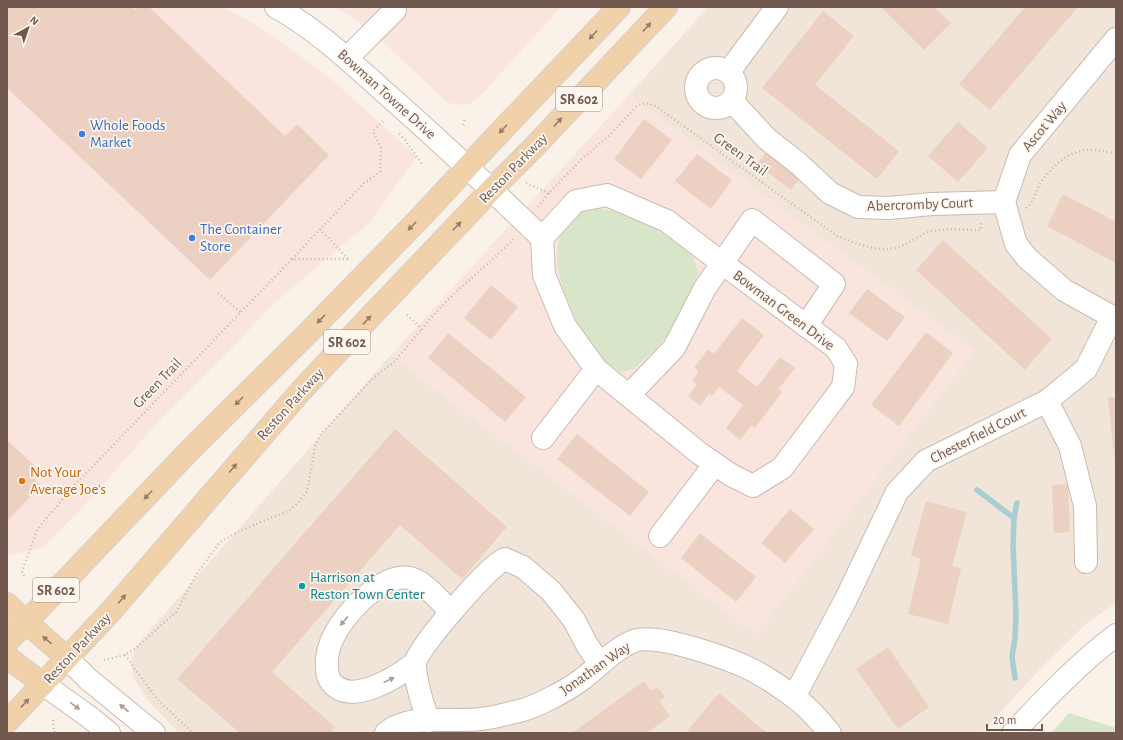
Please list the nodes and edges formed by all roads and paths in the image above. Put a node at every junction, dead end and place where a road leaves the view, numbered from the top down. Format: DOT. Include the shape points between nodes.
graph roads {
  1 [pos="276,7"];
  2 [pos="620,7"];
  3 [pos="666,7"];
  4 [pos="777,7"];
  5 [pos="395,10"];
  6 [pos="1116,39"];
  7 [pos="347,58"];
  8 [pos="729,73"];
  9 [pos="732,101"];
  10 [pos="465,118"];
  11 [pos="389,124"];
  12 [pos="463,125"];
  13 [pos="394,130"];
  14 [pos="1116,153"];
  15 [pos="422,164"];
  16 [pos="467,167"];
  17 [pos="526,182"];
  18 [pos="491,190"];
  19 [pos="549,193"];
  20 [pos="1006,209"];
  21 [pos="526,223"];
  22 [pos="320,229"];
  23 [pos="542,238"];
  24 [pos="292,259"];
  25 [pos="722,263"];
  26 [pos="218,293"];
  27 [pos="240,312"];
  28 [pos="407,315"];
  29 [pos="1114,318"];
  30 [pos="806,326"];
  31 [pos="422,329"];
  32 [pos="596,369"];
  33 [pos="628,395"];
  34 [pos="1047,401"];
  35 [pos="543,438"];
  36 [pos="715,464"];
  37 [pos="660,536"];
  38 [pos="1086,562"];
  39 [pos="24,576"];
  40 [pos="7,604"];
  41 [pos="452,612"];
  42 [pos="26,622"];
  43 [pos="1116,635"];
  44 [pos="7,642"];
  45 [pos="125,655"];
  46 [pos="7,657"];
  47 [pos="67,658"];
  48 [pos="104,660"];
  49 [pos="415,663"];
  50 [pos="600,664"];
  51 [pos="43,684"];
  52 [pos="794,697"];
  53 [pos="53,720"];
  54 [pos="428,720"];
  55 [pos="7,722"];
  56 [pos="480,726"];
  57 [pos="56,733"];
  58 [pos="109,733"];
  59 [pos="154,733"];
  60 [pos="193,733"];
  61 [pos="386,733"];
  62 [pos="830,733"];
  63 [pos="1013,733"];
  1 -- 7 [label="street, Bowman Towne Drive"];
  2 -- 16 [label="main road, SR 602, one-way"];
  18 -- 3 [label="main road, Reston Parkway / SR 602, one-way"];
  4 -- 8 [label="street"];
  5 -- 7 [label="street"];
  6 -- 20 [label="street, Ascot Way" via="1020,155"];
  7 -- 16 [label="street, Bowman Towne Drive"];
  8 -- 9 [label="street" via="735,81 736,92"];
  8 -- 9 [label="street" via="709,69 700,76 696,85 697,95 703,104 713,108 723,107"];
  9 -- 20 [label="street, Abercromby Court" via="767,138 830,193 858,207 889,208 932,204"];
  10 -- 12 [label="path"];
  11 -- 22 [label="path, Green Trail" via="383,119 374,131 381,148 380,172 364,183"];
  13 -- 15 [label="path" via="405,140"];
  14 -- 20 [label="path, Green Trail" via="1086,150 1069,155 1054,166 1040,184 1032,203 1016,215"];
  16 -- 18 [label="street, Bowman Towne Drive"];
  16 -- 42 [label="main road, SR 602, one-way"];
  17 -- 19 [label="path"];
  18 -- 21 [label="street"];
  47 -- 18 [label="main road, Reston Parkway / SR 602, one-way" via="112,610 300,392"];
  19 -- 20 [label="path, Green Trail" via="636,107 644,103 654,105 837,236 877,250 906,244 932,231 981,230 981,223"];
  19 -- 21 [label="path, Green Trail"];
  20 -- 29 [label="street" via="1016,244 1027,258 1064,290"];
  21 -- 23 [label="street"];
  21 -- 31 [label="path, Green Trail" via="516,238 434,313"];
  22 -- 24 [label="path, Green Trail"];
  22 -- 24 [label="path" via="348,259"];
  23 -- 25 [label="street, Bowman Green Drive" via="576,200 608,195 667,221"];
  23 -- 32 [label="street, Bowman Green Drive" via="544,275 565,326"];
  24 -- 27 [label="path, Green Trail"];
  25 -- 30 [label="street, Bowman Green Drive"];
  25 -- 30 [label="street" via="752,220 834,284"];
  25 -- 33 [label="street" via="705,288 674,348"];
  26 -- 27 [label="path"];
  27 -- 39 [label="path, Green Trail" via="71,489 37,530 22,571"];
  28 -- 31 [label="path"];
  29 -- 34 [label="street, Chesterfield Court" via="1086,369"];
  30 -- 36 [label="street, Bowman Green Drive" via="836,348 846,364 843,387 782,468 753,486"];
  31 -- 45 [label="path, Green Trail" via="394,363 368,382 321,434 315,446 307,492 298,503 290,510 220,542 198,572 176,612 148,639"];
  32 -- 33 [label="street, Bowman Green Drive"];
  32 -- 35 [label="street"];
  33 -- 36 [label="street, Bowman Green Drive"];
  34 -- 38 [label="street" via="1070,446 1085,506"];
  34 -- 52 [label="street, Chesterfield Court" via="926,461 897,492 846,599"];
  36 -- 37 [label="street"];
  40 -- 42 [label="main road"];
  41 -- 49 [label="street" via="428,639"];
  41 -- 49 [label="street, one-way" via="418,581 406,577 394,578 366,597 341,625 332,638 326,662 331,682 350,692 365,690 385,682 400,675"];
  41 -- 50 [label="street" via="494,566 505,559 523,567 551,591 574,620"];
  42 -- 44 [label="main road, SR 602"];
  47 -- 42 [label="main road, one-way"];
  43 -- 63 [label="street" via="1054,689"];
  45 -- 48 [label="path"];
  45 -- 60 [label="path" via="157,699"];
  46 -- 51 [label="main road"];
  47 -- 51 [label="main road, Reston Parkway / SR 602"];
  59 -- 47 [label="street, one-way" via="88,679"];
  49 -- 54 [label="street"];
  50 -- 52 [label="street, Jonathan Way" via="635,640 656,639 720,657 755,672"];
  50 -- 56 [label="street, Jonathan Way" via="581,680 556,695"];
  55 -- 51 [label="main road, Reston Parkway / SR 602, one-way"];
  51 -- 58 [label="street, one-way"];
  52 -- 62 [label="street, Jonathan Way" via="815,715"];
  53 -- 57 [label="path"];
  54 -- 56 [label="street, Jonathan Way"];
  54 -- 61 [label="street, Jonathan Way" via="405,722"];
}
